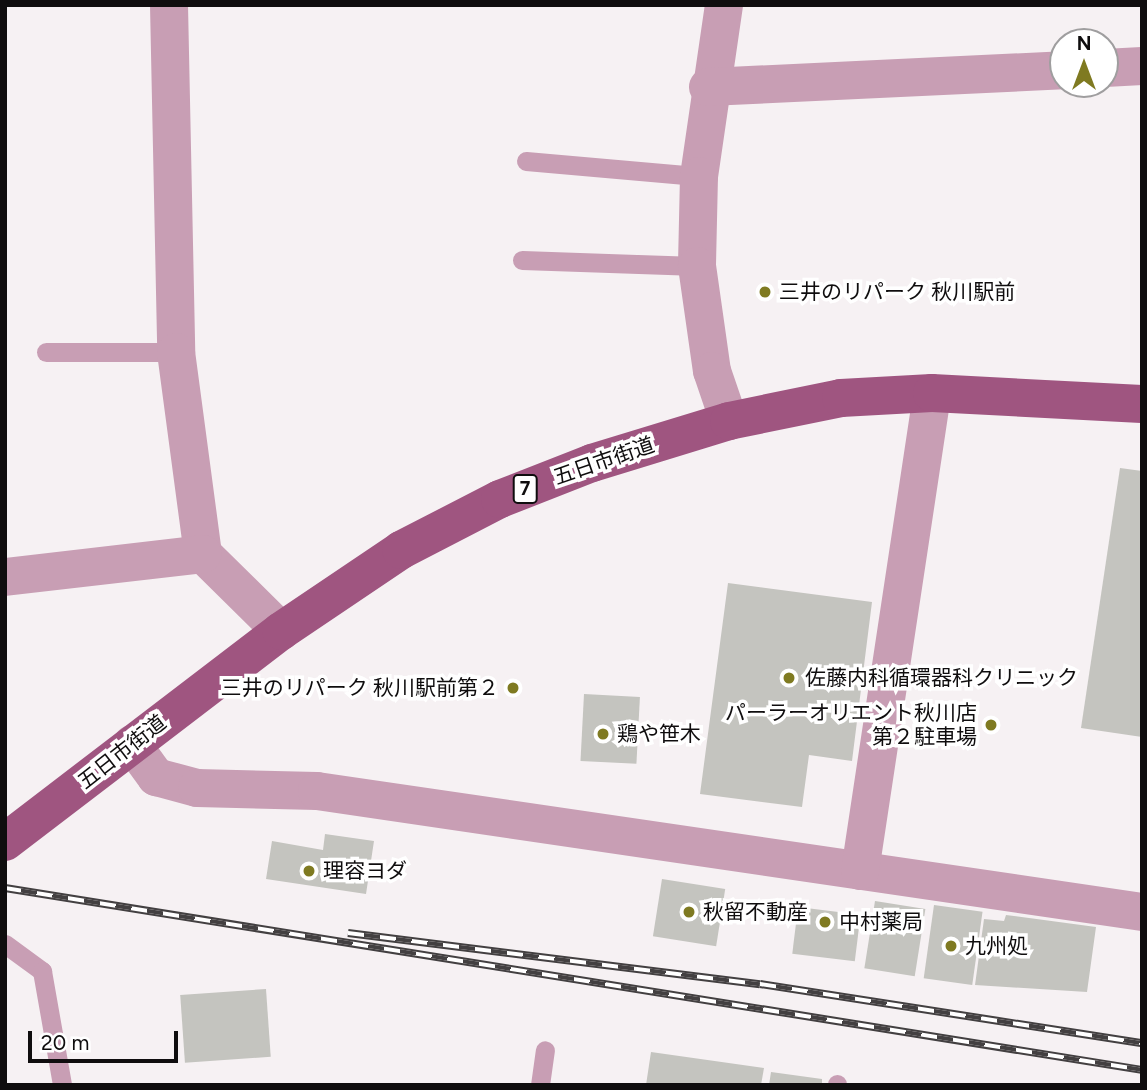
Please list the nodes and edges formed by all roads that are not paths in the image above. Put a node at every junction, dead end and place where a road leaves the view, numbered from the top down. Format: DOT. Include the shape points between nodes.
graph roads {
  1 [pos="169,5"];
  2 [pos="724,5"];
  3 [pos="1142,66"];
  4 [pos="1119,67"];
  5 [pos="1049,71"];
  6 [pos="708,87"];
  7 [pos="526,161"];
  8 [pos="699,176"];
  9 [pos="522,260"];
  10 [pos="697,266"];
  11 [pos="46,352"];
  12 [pos="176,352"];
  13 [pos="932,393"];
  14 [pos="1142,404"];
  15 [pos="729,421"];
  16 [pos="203,554"];
  17 [pos="5,576"];
  18 [pos="281,631"];
  19 [pos="132,744"];
  20 [pos="5,842"];
  21 [pos="860,870"];
  22 [pos="1142,912"];
  23 [pos="5,944"];
  24 [pos="545,1050"];
  25 [pos="62,1085"];
  26 [pos="540,1085"];
  1 -- 12 [label="street"];
  2 -- 6 [label="street"];
  3 -- 4 [label="street"];
  5 -- 6 [label="street"];
  6 -- 8 [label="street"];
  7 -- 8 [label="lane"];
  8 -- 10 [label="street"];
  9 -- 10 [label="lane"];
  10 -- 15 [label="street" via="712,371"];
  11 -- 12 [label="lane"];
  12 -- 16 [label="street"];
  13 -- 14 [label="main road, 五日市街道 / 7"];
  13 -- 15 [label="main road, 五日市街道 / 7" via="841,398"];
  13 -- 21 [label="street"];
  15 -- 18 [label="main road, 五日市街道 / 7" via="500,499 401,550"];
  16 -- 17 [label="street"];
  16 -- 18 [label="street"];
  18 -- 19 [label="main road, 五日市街道 / 7"];
  19 -- 20 [label="main road, 五日市街道 / 7"];
  19 -- 21 [label="street" via="156,777 197,788 317,792"];
  21 -- 22 [label="street"];
  23 -- 25 [label="lane" via="42,971"];
  24 -- 26 [label="lane"];
}
